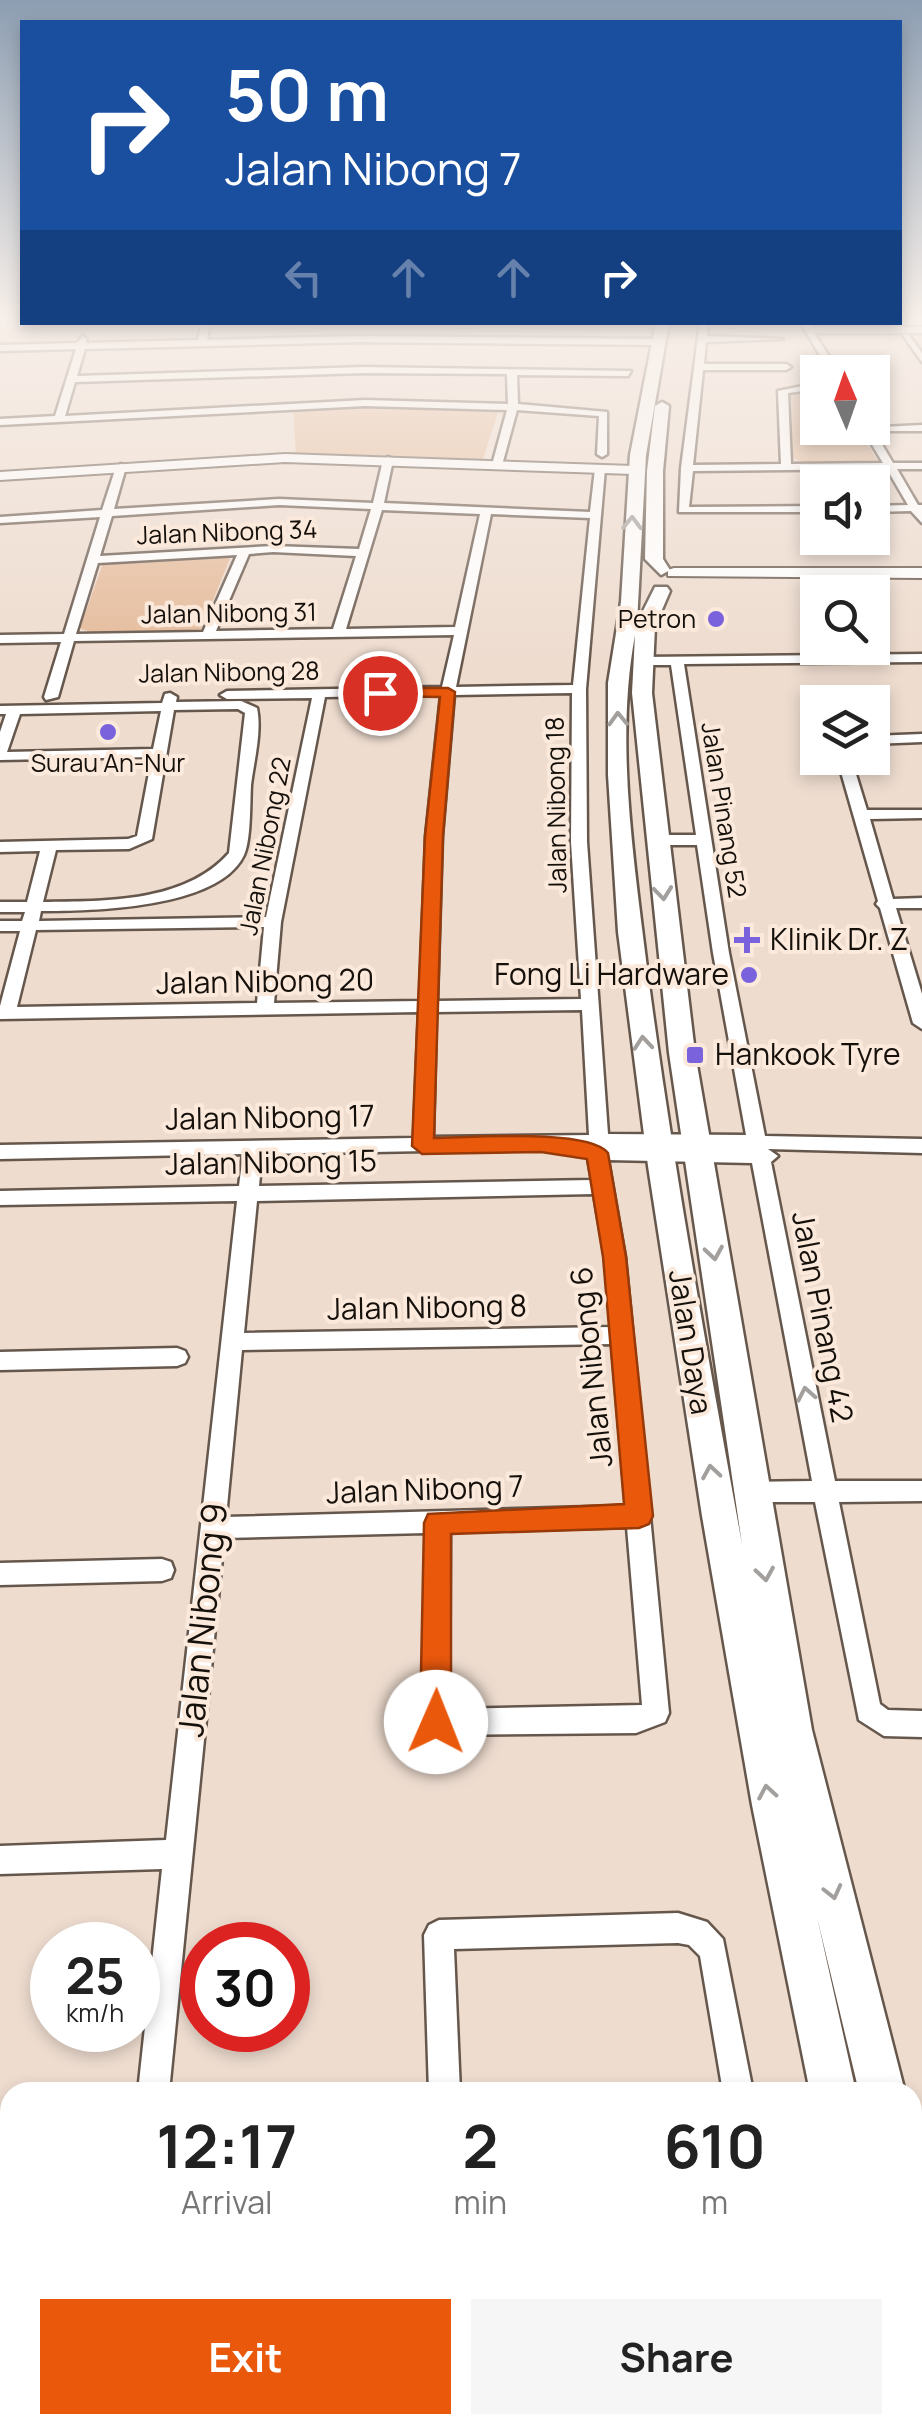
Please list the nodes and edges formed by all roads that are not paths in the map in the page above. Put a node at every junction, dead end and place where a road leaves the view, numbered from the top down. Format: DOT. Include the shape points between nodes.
graph roads {
  1 [pos="505,435"];
  2 [pos="601,435"];
  3 [pos="638,435"];
  4 [pos="659,435"];
  5 [pos="690,435"];
  6 [pos="785,435"];
  7 [pos="388,460"];
  8 [pos="601,461"];
  9 [pos="497,464"];
  10 [pos="890,466"];
  11 [pos="922,466"];
  12 [pos="121,467"];
  13 [pos="786,467"];
  14 [pos="800,467"];
  15 [pos="686,468"];
  16 [pos="633,470"];
  17 [pos="0,476"];
  18 [pos="378,505"];
  19 [pos="890,508"];
  20 [pos="918,508"];
  21 [pos="800,509"];
  22 [pos="486,510"];
  23 [pos="107,513"];
  24 [pos="595,515"];
  25 [pos="0,520"];
  26 [pos="922,520"];
  27 [pos="245,550"];
  28 [pos="363,553"];
  29 [pos="92,560"];
  30 [pos="922,573"];
  31 [pos="631,580"];
  32 [pos="668,580"];
  33 [pos="922,582"];
  34 [pos="459,631"];
  35 [pos="338,634"];
  36 [pos="208,636"];
  37 [pos="68,638"];
  38 [pos="0,639"];
  39 [pos="922,658"];
  40 [pos="644,661"];
  41 [pos="677,662"];
  42 [pos="579,689"];
  43 [pos="448,692"];
  44 [pos="320,694"];
  45 [pos="0,697"];
  46 [pos="51,697"];
  47 [pos="170,701"];
  48 [pos="7,710"];
  49 [pos="922,738"];
  50 [pos="890,739"];
  51 [pos="160,753"];
  52 [pos="0,754"];
  53 [pos="848,775"];
  54 [pos="922,814"];
  55 [pos="859,815"];
  56 [pos="658,840"];
  57 [pos="703,840"];
  58 [pos="0,847"];
  59 [pos="48,847"];
  60 [pos="884,904"];
  61 [pos="922,904"];
  62 [pos="36,906"];
  63 [pos="0,907"];
  64 [pos="273,922"];
  65 [pos="0,926"];
  66 [pos="32,926"];
  67 [pos="592,1004"];
  68 [pos="426,1007"];
  69 [pos="265,1010"];
  70 [pos="4,1013"];
  71 [pos="921,1018"];
  72 [pos="422,1146"];
  73 [pos="922,1146"];
  74 [pos="598,1147"];
  75 [pos="254,1148"];
  76 [pos="659,1148"];
  77 [pos="698,1149"];
  78 [pos="759,1150"];
  79 [pos="0,1152"];
  80 [pos="603,1187"];
  81 [pos="248,1193"];
  82 [pos="0,1198"];
  83 [pos="622,1335"];
  84 [pos="232,1342"];
  85 [pos="177,1357"];
  86 [pos="0,1361"];
  87 [pos="826,1490"];
  88 [pos="922,1491"];
  89 [pos="752,1492"];
  90 [pos="639,1516"];
  91 [pos="438,1523"];
  92 [pos="213,1528"];
  93 [pos="162,1570"];
  94 [pos="0,1574"];
  95 [pos="922,1724"];
  96 [pos="178,1854"];
  97 [pos="0,1860"];
  98 [pos="154,2082"];
  99 [pos="444,2082"];
  100 [pos="736,2082"];
  101 [pos="831,2082"];
  102 [pos="880,2082"];
  1 -- 9 [label="street"];
  2 -- 8 [label="street, Jalan Nibong 18"];
  3 -- 16 [label="main road, Jalan Daya"];
  4 -- 32 [label="main road, Jalan Daya" via="654,558"];
  5 -- 15 [label="street"];
  6 -- 13 [label="street"];
  7 -- 9 [label="main road"];
  7 -- 12 [label="main road"];
  7 -- 18 [label="street"];
  8 -- 9 [label="main road"];
  8 -- 16 [label="main road"];
  8 -- 24 [label="street, Jalan Nibong 18"];
  10 -- 11 [label="street"];
  10 -- 20 [label="street"];
  12 -- 17 [label="main road"];
  12 -- 23 [label="street"];
  13 -- 14 [label="street"];
  13 -- 15 [label="street"];
  15 -- 21 [label="street" via="683,510"];
  31 -- 16 [label="main road, Jalan Daya, one-way"];
  18 -- 22 [label="street"];
  18 -- 23 [label="street" via="280,502"];
  18 -- 28 [label="street"];
  19 -- 20 [label="street"];
  20 -- 26 [label="street"];
  22 -- 24 [label="street"];
  22 -- 34 [label="street"];
  23 -- 25 [label="street"];
  23 -- 29 [label="street"];
  24 -- 42 [label="street, Jalan Nibong 18"];
  27 -- 28 [label="street, Jalan Nibong 34"];
  27 -- 29 [label="street, Jalan Nibong 34"];
  27 -- 36 [label="street"];
  28 -- 35 [label="street"];
  29 -- 37 [label="street"];
  30 -- 32 [label="main road"];
  31 -- 32 [label="main road"];
  76 -- 31 [label="main road, Jalan Daya, one-way" via="622,838 617,692"];
  32 -- 33 [label="main road"];
  32 -- 40 [label="main road, Jalan Daya" via="650,604"];
  34 -- 35 [label="street, Jalan Nibong 31"];
  34 -- 43 [label="street"];
  35 -- 36 [label="street, Jalan Nibong 31"];
  36 -- 37 [label="street, Jalan Nibong 31"];
  37 -- 38 [label="street, Jalan Nibong 31"];
  37 -- 46 [label="street"];
  39 -- 41 [label="street"];
  40 -- 41 [label="street"];
  40 -- 56 [label="main road, Jalan Daya"];
  41 -- 57 [label="street, Jalan Pinang 52"];
  42 -- 43 [label="street, Jalan Nibong 28"];
  42 -- 67 [label="street, Jalan Nibong 18" via="579,842"];
  43 -- 44 [label="street, Jalan Nibong 28"];
  43 -- 68 [label="street"];
  44 -- 47 [label="street, Jalan Nibong 28"];
  44 -- 64 [label="street, Jalan Nibong 22"];
  45 -- 46 [label="street, Jalan Nibong 28"];
  46 -- 47 [label="street, Jalan Nibong 28"];
  47 -- 48 [label="street"];
  47 -- 51 [label="street"];
  47 -- 62 [label="street" via="252,711 232,863 146,902"];
  48 -- 52 [label="street"];
  49 -- 50 [label="street"];
  51 -- 52 [label="street"];
  51 -- 59 [label="street" via="144,839"];
  53 -- 55 [label="street"];
  54 -- 55 [label="street"];
  55 -- 60 [label="street"];
  56 -- 57 [label="street"];
  56 -- 77 [label="main road, Jalan Daya, one-way"];
  57 -- 78 [label="street, Jalan Pinang 52"];
  58 -- 59 [label="street"];
  59 -- 62 [label="street"];
  60 -- 61 [label="street"];
  60 -- 71 [label="street"];
  62 -- 63 [label="street"];
  62 -- 66 [label="street"];
  64 -- 66 [label="street"];
  64 -- 69 [label="street, Jalan Nibong 22"];
  65 -- 66 [label="street"];
  66 -- 70 [label="street"];
  67 -- 68 [label="street, Jalan Nibong 20"];
  67 -- 74 [label="street, Jalan Nibong 18"];
  68 -- 69 [label="street, Jalan Nibong 20"];
  68 -- 72 [label="street"];
  69 -- 70 [label="street, Jalan Nibong 20"];
  72 -- 74 [label="street, Jalan Nibong 17"];
  72 -- 75 [label="street, Jalan Nibong 17"];
  73 -- 78 [label="street, Jalan Nibong 17" via="862,1147 844,1154"];
  74 -- 76 [label="street, Jalan Nibong 17"];
  74 -- 80 [label="street, Jalan Nibong 6"];
  75 -- 79 [label="street, Jalan Nibong 17"];
  75 -- 81 [label="street, Jalan Nibong 9"];
  76 -- 77 [label="street, Jalan Nibong 17"];
  101 -- 76 [label="main road, Jalan Daya, one-way" via="771,1816"];
  77 -- 78 [label="street, Jalan Nibong 17"];
  77 -- 89 [label="main road, Jalan Daya, one-way"];
  87 -- 78 [label="street, Jalan Pinang 42, one-way"];
  80 -- 81 [label="street, Jalan Nibong 15"];
  80 -- 83 [label="street, Jalan Nibong 6"];
  81 -- 82 [label="street, Jalan Nibong 15"];
  81 -- 84 [label="street, Jalan Nibong 9"];
  83 -- 84 [label="street, Jalan Nibong 8"];
  83 -- 90 [label="street, Jalan Nibong 6"];
  84 -- 92 [label="street, Jalan Nibong 9"];
  85 -- 86 [label="street"];
  87 -- 88 [label="street"];
  87 -- 89 [label="street"];
  87 -- 95 [label="street, Jalan Pinang 42" via="868,1711 884,1723"];
  89 -- 102 [label="main road, Jalan Daya, one-way" via="792,1730"];
  90 -- 91 [label="street, Jalan Nibong 7"];
  90 -- 91 [label="street, Jalan Nibong 6" via="656,1713 636,1720 436,1722"];
  91 -- 92 [label="street, Jalan Nibong 7"];
  92 -- 96 [label="street, Jalan Nibong 9"];
  93 -- 94 [label="street"];
  96 -- 97 [label="street"];
  96 -- 98 [label="street, Jalan Nibong 9"];
  99 -- 100 [label="street" via="439,1935 678,1928 697,1932 713,1949"];
}
